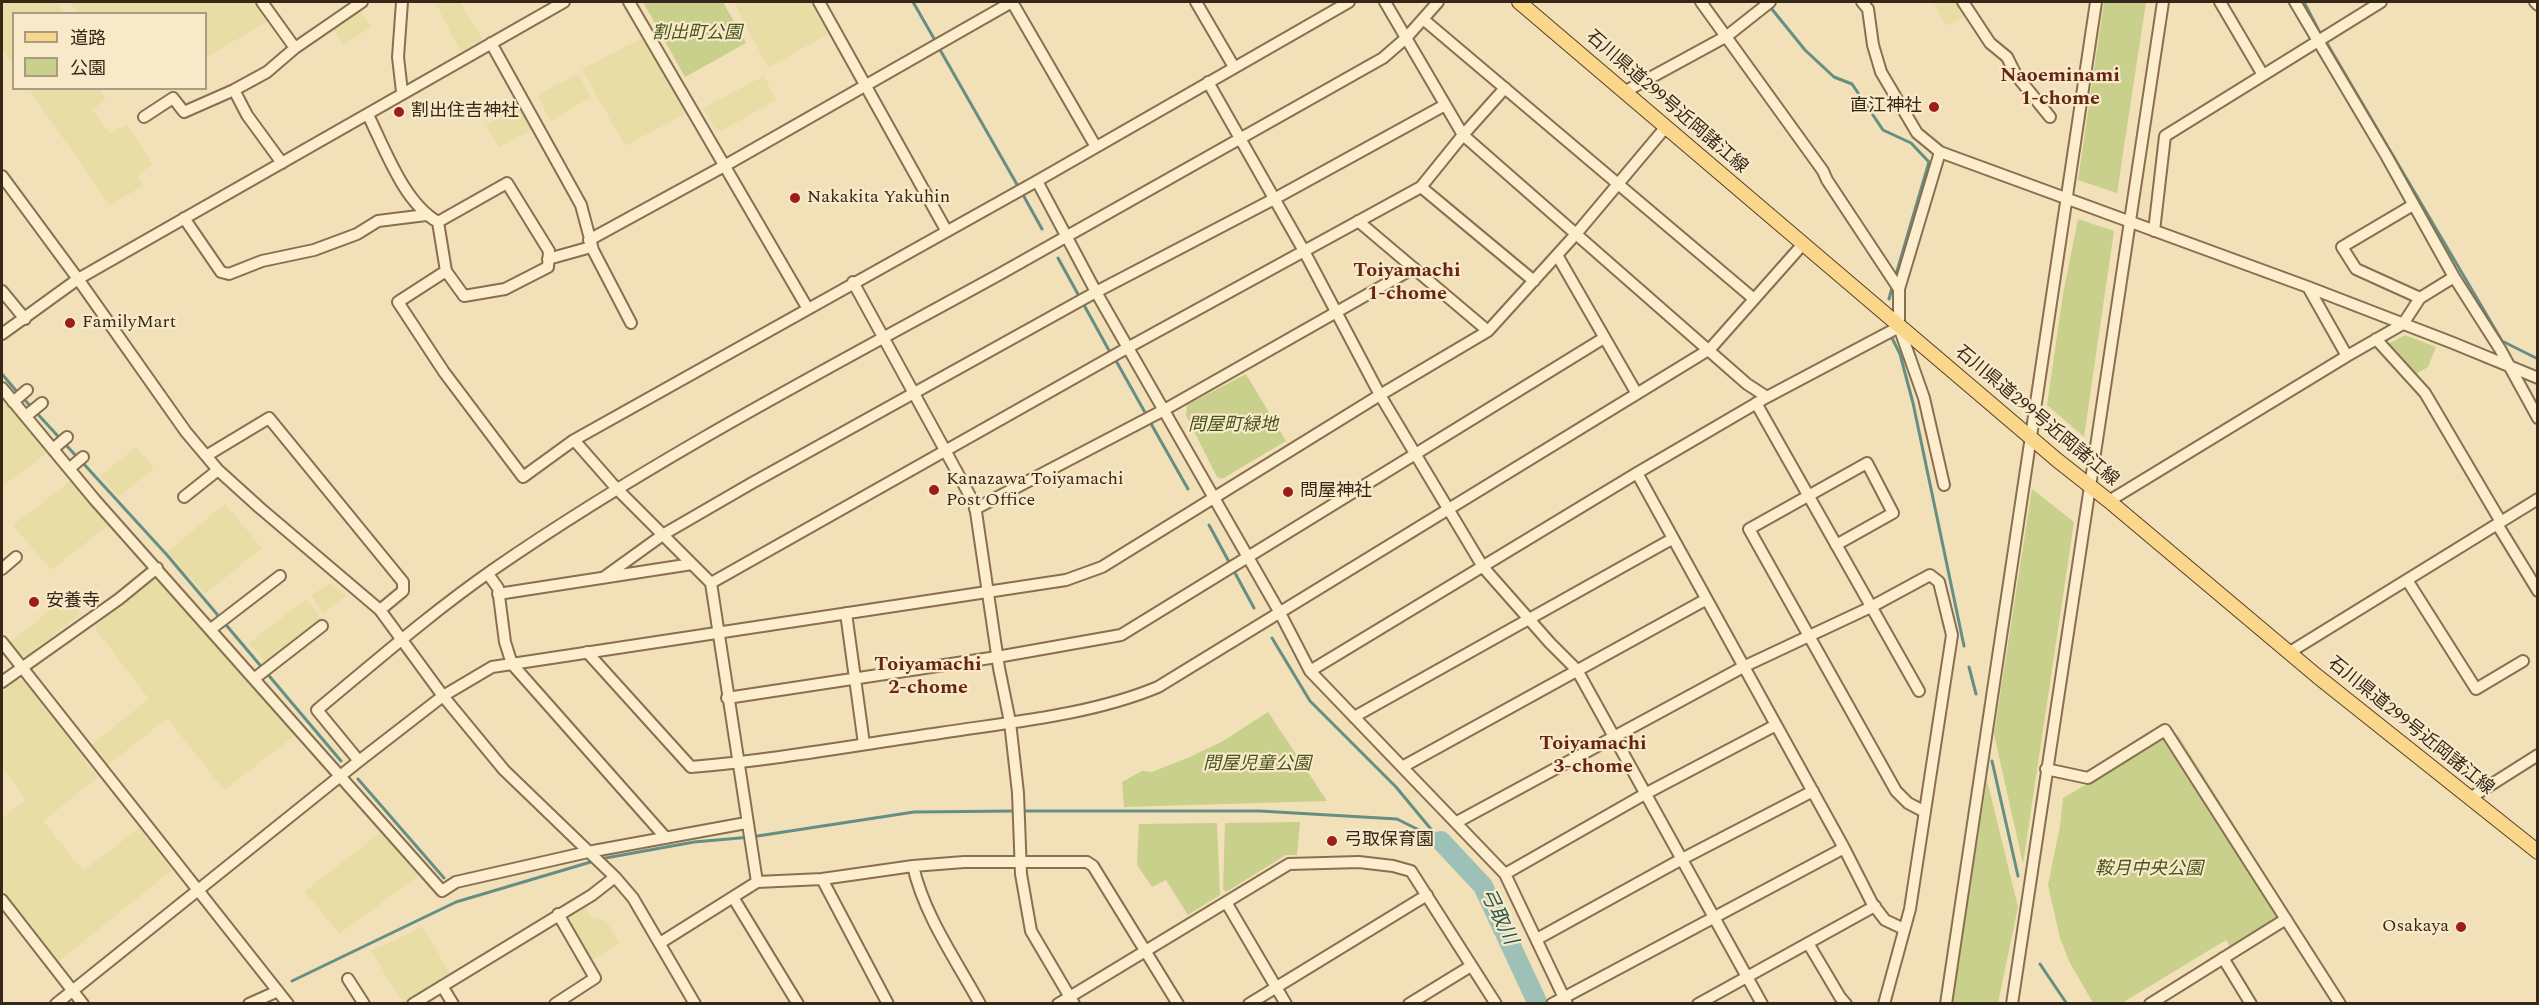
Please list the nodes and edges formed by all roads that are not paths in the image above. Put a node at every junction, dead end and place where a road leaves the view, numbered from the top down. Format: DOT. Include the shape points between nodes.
graph roads {
  1 [pos="262,2"];
  2 [pos="362,2"];
  3 [pos="402,2"];
  4 [pos="564,2"];
  5 [pos="629,2"];
  6 [pos="819,2"];
  7 [pos="1012,2"];
  8 [pos="1197,2"];
  9 [pos="1349,2"];
  10 [pos="1385,2"];
  11 [pos="1438,2"];
  12 [pos="1519,2"];
  13 [pos="1701,2"];
  14 [pos="1770,2"];
  15 [pos="1862,2"];
  16 [pos="1963,2"];
  17 [pos="2096,2"];
  18 [pos="2163,2"];
  19 [pos="2220,2"];
  20 [pos="2295,2"];
  21 [pos="2381,2"];
  22 [pos="1423,19"];
  23 [pos="1727,36"];
  24 [pos="1406,38"];
  25 [pos="2322,38"];
  26 [pos="491,43"];
  27 [pos="295,48"];
  28 [pos="1234,67"];
  29 [pos="2263,75"];
  30 [pos="1208,82"];
  31 [pos="866,85"];
  32 [pos="1505,88"];
  33 [pos="234,90"];
  34 [pos="1626,91"];
  35 [pos="402,92"];
  36 [pos="1445,105"];
  37 [pos="368,115"];
  38 [pos="144,117"];
  39 [pos="2050,117"];
  40 [pos="1665,128"];
  41 [pos="1462,135"];
  42 [pos="1239,138"];
  43 [pos="1096,147"];
  44 [pos="1941,152"];
  45 [pos="282,163"];
  46 [pos="726,165"];
  47 [pos="2,176"];
  48 [pos="1037,180"];
  49 [pos="1618,184"];
  50 [pos="1421,187"];
  51 [pos="1274,199"];
  52 [pos="2067,199"];
  53 [pos="2413,205"];
  54 [pos="426,215"];
  55 [pos="184,218"];
  56 [pos="1358,221"];
  57 [pos="438,222"];
  58 [pos="2131,222"];
  59 [pos="946,230"];
  60 [pos="2154,231"];
  61 [pos="1576,234"];
  62 [pos="1067,237"];
  63 [pos="590,243"];
  64 [pos="1803,244"];
  65 [pos="1304,251"];
  66 [pos="1557,255"];
  67 [pos="548,259"];
  68 [pos="1414,268"];
  69 [pos="446,271"];
  70 [pos="2454,277"];
  71 [pos="78,279"];
  72 [pos="1534,281"];
  73 [pos="853,282"];
  74 [pos="1898,287"];
  75 [pos="2308,287"];
  76 [pos="2,291"];
  77 [pos="1092,294"];
  78 [pos="2420,298"];
  79 [pos="1754,299"];
  80 [pos="808,309"];
  81 [pos="1336,312"];
  82 [pos="25,319"];
  83 [pos="631,323"];
  84 [pos="2403,324"];
  85 [pos="1899,327"];
  86 [pos="1488,332"];
  87 [pos="2,334"];
  88 [pos="883,338"];
  89 [pos="1604,338"];
  90 [pos="2376,339"];
  91 [pos="1129,347"];
  92 [pos="1710,349"];
  93 [pos="2347,356"];
  94 [pos="2512,369"];
  95 [pos="2538,378"];
  96 [pos="2,388"];
  97 [pos="27,390"];
  98 [pos="915,393"];
  99 [pos="1636,394"];
  100 [pos="1380,395"];
  101 [pos="1767,397"];
  102 [pos="15,401"];
  103 [pos="42,403"];
  104 [pos="1756,403"];
  105 [pos="1160,413"];
  106 [pos="28,415"];
  107 [pos="2538,418"];
  108 [pos="2031,436"];
  109 [pos="67,437"];
  110 [pos="574,440"];
  111 [pos="55,447"];
  112 [pos="947,452"];
  113 [pos="1415,454"];
  114 [pos="206,456"];
  115 [pos="83,457"];
  116 [pos="72,467"];
  117 [pos="218,470"];
  118 [pos="1636,473"];
  119 [pos="1944,485"];
  120 [pos="2091,487"];
  121 [pos="617,489"];
  122 [pos="1808,496"];
  123 [pos="184,497"];
  124 [pos="1213,499"];
  125 [pos="2538,499"];
  126 [pos="2109,501"];
  127 [pos="975,509"];
  128 [pos="1449,510"];
  129 [pos="2499,523"];
  130 [pos="664,534"];
  131 [pos="1672,539"];
  132 [pos="1836,545"];
  133 [pos="16,557"];
  134 [pos="1247,557"];
  135 [pos="692,564"];
  136 [pos="1483,567"];
  137 [pos="157,568"];
  138 [pos="2,569"];
  139 [pos="488,574"];
  140 [pos="280,576"];
  141 [pos="603,578"];
  142 [pos="2407,580"];
  143 [pos="711,583"];
  144 [pos="2538,591"];
  145 [pos="989,592"];
  146 [pos="498,594"];
  147 [pos="1705,600"];
  148 [pos="1871,607"];
  149 [pos="380,610"];
  150 [pos="846,613"];
  151 [pos="1280,613"];
  152 [pos="1528,618"];
  153 [pos="321,626"];
  154 [pos="214,627"];
  155 [pos="718,633"];
  156 [pos="1810,637"];
  157 [pos="401,639"];
  158 [pos="2,642"];
  159 [pos="586,651"];
  160 [pos="2290,652"];
  161 [pos="997,657"];
  162 [pos="2523,661"];
  163 [pos="512,664"];
  164 [pos="21,666"];
  165 [pos="1743,668"];
  166 [pos="1577,670"];
  167 [pos="1310,671"];
  168 [pos="261,673"];
  169 [pos="855,678"];
  170 [pos="2,682"];
  171 [pos="1919,691"];
  172 [pos="442,696"];
  173 [pos="727,698"];
  174 [pos="1354,717"];
  175 [pos="1010,722"];
  176 [pos="1776,724"];
  177 [pos="1613,736"];
  178 [pos="864,744"];
  179 [pos="2538,755"];
  180 [pos="359,761"];
  181 [pos="737,763"];
  182 [pos="1404,766"];
  183 [pos="2046,769"];
  184 [pos="341,775"];
  185 [pos="1813,791"];
  186 [pos="1645,794"];
  187 [pos="2470,798"];
  188 [pos="1925,812"];
  189 [pos="1457,822"];
  190 [pos="747,826"];
  191 [pos="666,838"];
  192 [pos="1844,848"];
  193 [pos="2538,852"];
  194 [pos="590,854"];
  195 [pos="1682,859"];
  196 [pos="1020,861"];
  197 [pos="913,866"];
  198 [pos="1504,874"];
  199 [pos="615,877"];
  200 [pos="822,879"];
  201 [pos="757,882"];
  202 [pos="198,892"];
  203 [pos="1428,895"];
  204 [pos="734,899"];
  205 [pos="2,900"];
  206 [pos="1226,902"];
  207 [pos="1875,906"];
  208 [pos="558,914"];
  209 [pos="1716,917"];
  210 [pos="2286,919"];
  211 [pos="1904,929"];
  212 [pos="1537,939"];
  213 [pos="660,943"];
  214 [pos="1808,943"];
  215 [pos="1144,951"];
  216 [pos="2223,958"];
  217 [pos="1471,966"];
  218 [pos="1748,977"];
  219 [pos="348,979"];
  220 [pos="442,986"];
  221 [pos="1276,987"];
  222 [pos="73,990"];
  223 [pos="278,991"];
  224 [pos="1072,1000"];
  225 [pos="2163,1000"];
  226 [pos="1559,1001"];
  227 [pos="56,1004"];
  228 [pos="83,1004"];
  229 [pos="249,1004"];
  230 [pos="288,1004"];
  231 [pos="364,1004"];
  232 [pos="413,1004"];
  233 [pos="453,1004"];
  234 [pos="555,1004"];
  235 [pos="695,1004"];
  236 [pos="798,1004"];
  237 [pos="888,1004"];
  238 [pos="980,1004"];
  239 [pos="1058,1004"];
  240 [pos="1178,1004"];
  241 [pos="1249,1004"];
  242 [pos="1286,1004"];
  243 [pos="1409,1004"];
  244 [pos="1496,1004"];
  245 [pos="1698,1004"];
  246 [pos="1762,1004"];
  247 [pos="1846,1004"];
  248 [pos="1884,1004"];
  249 [pos="1946,1004"];
  250 [pos="2012,1004"];
  251 [pos="2150,1004"];
  252 [pos="2251,1004"];
  253 [pos="2340,1004"];
  1 -- 27 [label="street"];
  2 -- 27 [label="street"];
  3 -- 35 [label="street" via="398,57"];
  4 -- 26 [label="street"];
  5 -- 46 [label="street"];
  6 -- 31 [label="street"];
  7 -- 31 [label="street"];
  7 -- 43 [label="street"];
  8 -- 28 [label="street"];
  9 -- 28 [label="street"];
  10 -- 24 [label="street"];
  11 -- 22 [label="street"];
  12 -- 34 [label="main road, 石川県道299号近岡諸江線"];
  13 -- 23 [label="street"];
  14 -- 23 [label="street"];
  15 -- 44 [label="street" via="1868,9 1881,72 1917,133"];
  16 -- 39 [label="street" via="1990,43 2007,57 2016,75"];
  17 -- 52 [label="street"];
  18 -- 58 [label="street"];
  19 -- 29 [label="street"];
  20 -- 25 [label="street"];
  21 -- 25 [label="street"];
  22 -- 24 [label="street"];
  22 -- 32 [label="street"];
  23 -- 34 [label="street"];
  23 -- 74 [label="street" via="1823,171"];
  24 -- 36 [label="street"];
  24 -- 42 [label="street" via="1383,58"];
  25 -- 29 [label="street"];
  25 -- 53 [label="street"];
  26 -- 35 [label="street"];
  26 -- 63 [label="street" via="581,205"];
  27 -- 33 [label="street" via="267,72"];
  28 -- 30 [label="street"];
  29 -- 60 [label="street" via="2165,136"];
  30 -- 42 [label="street"];
  30 -- 43 [label="street"];
  31 -- 46 [label="street"];
  31 -- 59 [label="street"];
  32 -- 41 [label="street"];
  32 -- 49 [label="street"];
  33 -- 38 [label="street" via="184,112 173,98"];
  33 -- 45 [label="street"];
  34 -- 40 [label="main road, 石川県道299号近岡諸江線"];
  35 -- 37 [label="street"];
  36 -- 41 [label="street"];
  36 -- 51 [label="street"];
  37 -- 45 [label="street"];
  37 -- 54 [label="street" via="401,181"];
  40 -- 49 [label="street"];
  40 -- 64 [label="main road, 石川県道299号近岡諸江線"];
  41 -- 50 [label="street"];
  41 -- 61 [label="street"];
  42 -- 51 [label="street"];
  42 -- 62 [label="street"];
  43 -- 48 [label="street"];
  44 -- 52 [label="street"];
  44 -- 74 [label="street"];
  45 -- 55 [label="street"];
  46 -- 63 [label="street"];
  46 -- 80 [label="street"];
  47 -- 71 [label="street"];
  48 -- 59 [label="street"];
  48 -- 62 [label="street"];
  49 -- 61 [label="street"];
  49 -- 79 [label="street"];
  50 -- 56 [label="street"];
  50 -- 72 [label="street"];
  51 -- 65 [label="street"];
  51 -- 77 [label="street"];
  52 -- 58 [label="street"];
  52 -- 108 [label="street"];
  53 -- 70 [label="street"];
  53 -- 78 [label="street" via="2342,247 2356,269"];
  54 -- 55 [label="street" via="378,221 357,234 314,250 262,261 229,274 220,272"];
  54 -- 57 [label="street"];
  55 -- 71 [label="street"];
  56 -- 65 [label="street"];
  56 -- 68 [label="street"];
  57 -- 67 [label="street" via="507,183 549,251"];
  57 -- 69 [label="street"];
  58 -- 60 [label="street"];
  58 -- 120 [label="street"];
  59 -- 73 [label="street"];
  60 -- 75 [label="street"];
  61 -- 66 [label="street"];
  61 -- 92 [label="street"];
  62 -- 77 [label="street"];
  62 -- 88 [label="street"];
  63 -- 67 [label="street"];
  63 -- 83 [label="street"];
  64 -- 79 [label="street"];
  64 -- 85 [label="main road, 石川県道299号近岡諸江線"];
  65 -- 81 [label="street"];
  65 -- 91 [label="street"];
  66 -- 72 [label="street"];
  66 -- 89 [label="street"];
  67 -- 69 [label="street" via="548,267 505,289 464,296"];
  68 -- 81 [label="street"];
  68 -- 86 [label="street"];
  69 -- 110 [label="street" via="398,302 523,477"];
  70 -- 78 [label="street"];
  70 -- 94 [label="street"];
  71 -- 82 [label="street"];
  71 -- 114 [label="street"];
  72 -- 86 [label="street"];
  73 -- 80 [label="street"];
  73 -- 88 [label="street"];
  74 -- 85 [label="street"];
  75 -- 84 [label="street"];
  75 -- 93 [label="street"];
  76 -- 82 [label="street"];
  77 -- 91 [label="street"];
  77 -- 98 [label="street"];
  78 -- 84 [label="street"];
  79 -- 92 [label="street"];
  80 -- 110 [label="street"];
  81 -- 100 [label="street"];
  81 -- 105 [label="street"];
  82 -- 87 [label="street"];
  84 -- 90 [label="street"];
  84 -- 94 [label="street"];
  85 -- 101 [label="street"];
  85 -- 108 [label="main road, 石川県道299号近岡諸江線"];
  85 -- 119 [label="street" via="1924,398"];
  86 -- 100 [label="street"];
  88 -- 98 [label="street"];
  88 -- 121 [label="street"];
  89 -- 99 [label="street"];
  89 -- 113 [label="street"];
  90 -- 93 [label="street"];
  90 -- 129 [label="street" via="2425,393"];
  91 -- 105 [label="street"];
  91 -- 112 [label="street"];
  92 -- 99 [label="street"];
  92 -- 101 [label="street"];
  93 -- 126 [label="street"];
  94 -- 95 [label="street"];
  94 -- 107 [label="street"];
  96 -- 102 [label="street"];
  97 -- 102 [label="street"];
  98 -- 112 [label="street"];
  98 -- 130 [label="street"];
  99 -- 128 [label="street"];
  100 -- 113 [label="street"];
  100 -- 124 [label="street"];
  101 -- 104 [label="street"];
  102 -- 106 [label="street"];
  103 -- 106 [label="street"];
  104 -- 118 [label="street"];
  104 -- 122 [label="street"];
  105 -- 124 [label="street"];
  105 -- 127 [label="street"];
  106 -- 111 [label="street"];
  108 -- 120 [label="main road, 石川県道299号近岡諸江線"];
  108 -- 249 [label="street"];
  109 -- 111 [label="street"];
  110 -- 121 [label="street"];
  111 -- 116 [label="street"];
  112 -- 127 [label="street"];
  112 -- 143 [label="street"];
  113 -- 128 [label="street"];
  113 -- 134 [label="street"];
  114 -- 117 [label="street"];
  114 -- 149 [label="street" via="269,418 403,582 403,591"];
  115 -- 116 [label="street"];
  116 -- 137 [label="street" via="95,500"];
  117 -- 123 [label="street"];
  117 -- 149 [label="street"];
  118 -- 131 [label="street"];
  118 -- 136 [label="street"];
  120 -- 126 [label="main road, 石川県道299号近岡諸江線"];
  120 -- 183 [label="street"];
  121 -- 130 [label="street"];
  121 -- 139 [label="street"];
  122 -- 132 [label="street"];
  122 -- 132 [label="street" via="1867,462 1893,513"];
  122 -- 156 [label="street" via="1749,529"];
  124 -- 134 [label="street"];
  124 -- 145 [label="street" via="1102,567 1066,580"];
  125 -- 129 [label="street"];
  126 -- 160 [label="main road, 石川県道299号近岡諸江線"];
  127 -- 145 [label="street"];
  128 -- 136 [label="street"];
  128 -- 151 [label="street"];
  129 -- 142 [label="street"];
  129 -- 144 [label="street"];
  130 -- 135 [label="street"];
  130 -- 141 [label="street"];
  131 -- 147 [label="street"];
  131 -- 152 [label="street"];
  132 -- 148 [label="street"];
  133 -- 138 [label="street"];
  134 -- 151 [label="street"];
  134 -- 161 [label="street" via="1121,635"];
  135 -- 141 [label="street"];
  135 -- 143 [label="street"];
  136 -- 152 [label="street"];
  136 -- 167 [label="street"];
  137 -- 154 [label="street"];
  137 -- 164 [label="street"];
  139 -- 146 [label="street"];
  139 -- 157 [label="street"];
  140 -- 154 [label="street"];
  141 -- 146 [label="street"];
  142 -- 160 [label="street"];
  142 -- 162 [label="street" via="2476,689"];
  143 -- 155 [label="street"];
  145 -- 150 [label="street"];
  145 -- 161 [label="street"];
  146 -- 163 [label="street"];
  147 -- 165 [label="street"];
  147 -- 166 [label="street"];
  148 -- 156 [label="street"];
  148 -- 171 [label="street"];
  148 -- 188 [label="street" via="1930,575 1939,582 1952,635"];
  149 -- 157 [label="street"];
  150 -- 155 [label="street"];
  150 -- 169 [label="street"];
  151 -- 167 [label="street"];
  151 -- 175 [label="street" via="1158,687 1128,700"];
  152 -- 166 [label="street"];
  152 -- 174 [label="street"];
  153 -- 168 [label="street"];
  154 -- 168 [label="street"];
  155 -- 159 [label="street"];
  155 -- 173 [label="street"];
  156 -- 165 [label="street"];
  156 -- 188 [label="street" via="1896,791"];
  157 -- 172 [label="street"];
  157 -- 180 [label="street" via="317,710"];
  158 -- 164 [label="street"];
  159 -- 163 [label="street"];
  159 -- 181 [label="street" via="691,767"];
  160 -- 187 [label="main road, 石川県道299号近岡諸江線"];
  161 -- 169 [label="street"];
  161 -- 175 [label="street"];
  163 -- 172 [label="street" via="492,667"];
  163 -- 191 [label="street"];
  164 -- 170 [label="street"];
  164 -- 202 [label="street"];
  165 -- 176 [label="street"];
  165 -- 177 [label="street"];
  166 -- 177 [label="street"];
  166 -- 182 [label="street"];
  167 -- 174 [label="street"];
  168 -- 184 [label="street"];
  169 -- 173 [label="street"];
  169 -- 178 [label="street"];
  172 -- 180 [label="street"];
  172 -- 194 [label="street" via="504,770"];
  173 -- 181 [label="street"];
  174 -- 182 [label="street"];
  175 -- 178 [label="street"];
  175 -- 196 [label="street"];
  176 -- 185 [label="street"];
  176 -- 186 [label="street"];
  177 -- 186 [label="street"];
  177 -- 189 [label="street"];
  178 -- 181 [label="street"];
  179 -- 187 [label="street"];
  180 -- 184 [label="street"];
  181 -- 190 [label="street"];
  182 -- 189 [label="street"];
  183 -- 210 [label="street" via="2088,778 2165,730"];
  183 -- 250 [label="street"];
  184 -- 194 [label="street" via="442,891 456,882"];
  184 -- 202 [label="street"];
  185 -- 192 [label="street"];
  185 -- 195 [label="street"];
  186 -- 195 [label="street"];
  186 -- 198 [label="street"];
  187 -- 193 [label="main road, 石川県道299号近岡諸江線"];
  188 -- 211 [label="street"];
  189 -- 198 [label="street"];
  190 -- 191 [label="street"];
  190 -- 201 [label="street"];
  191 -- 194 [label="street"];
  192 -- 207 [label="street"];
  192 -- 209 [label="street"];
  194 -- 199 [label="street"];
  195 -- 209 [label="street"];
  195 -- 212 [label="street"];
  196 -- 197 [label="street"];
  196 -- 215 [label="street" via="1087,862 1094,866"];
  196 -- 224 [label="street" via="1031,931"];
  197 -- 200 [label="street"];
  197 -- 238 [label="street" via="916,882 935,922"];
  198 -- 212 [label="street"];
  199 -- 208 [label="street" via="592,896"];
  199 -- 213 [label="street" via="633,898"];
  200 -- 201 [label="street"];
  200 -- 237 [label="street"];
  201 -- 204 [label="street"];
  202 -- 222 [label="street"];
  202 -- 223 [label="street"];
  203 -- 206 [label="street" via="1411,871 1403,868 1323,862 1289,864"];
  203 -- 217 [label="street"];
  203 -- 221 [label="street"];
  204 -- 213 [label="street"];
  204 -- 236 [label="street"];
  205 -- 222 [label="street"];
  206 -- 215 [label="street"];
  206 -- 221 [label="street"];
  207 -- 211 [label="street" via="1885,920"];
  207 -- 214 [label="street"];
  208 -- 220 [label="street"];
  208 -- 234 [label="street" via="595,978"];
  209 -- 218 [label="street"];
  209 -- 226 [label="street"];
  210 -- 216 [label="street"];
  210 -- 253 [label="street"];
  211 -- 248 [label="street"];
  212 -- 226 [label="street"];
  213 -- 235 [label="street"];
  214 -- 218 [label="street"];
  214 -- 247 [label="street"];
  215 -- 224 [label="street"];
  215 -- 240 [label="street"];
  216 -- 225 [label="street"];
  216 -- 252 [label="street"];
  217 -- 243 [label="street"];
  217 -- 244 [label="street"];
  218 -- 245 [label="street"];
  218 -- 246 [label="street"];
  219 -- 231 [label="street"];
  220 -- 232 [label="street"];
  220 -- 233 [label="street"];
  221 -- 241 [label="street"];
  221 -- 242 [label="street"];
  222 -- 227 [label="street"];
  222 -- 228 [label="street"];
  223 -- 229 [label="street"];
  223 -- 230 [label="street"];
  224 -- 239 [label="street"];
  225 -- 251 [label="street"];
}
